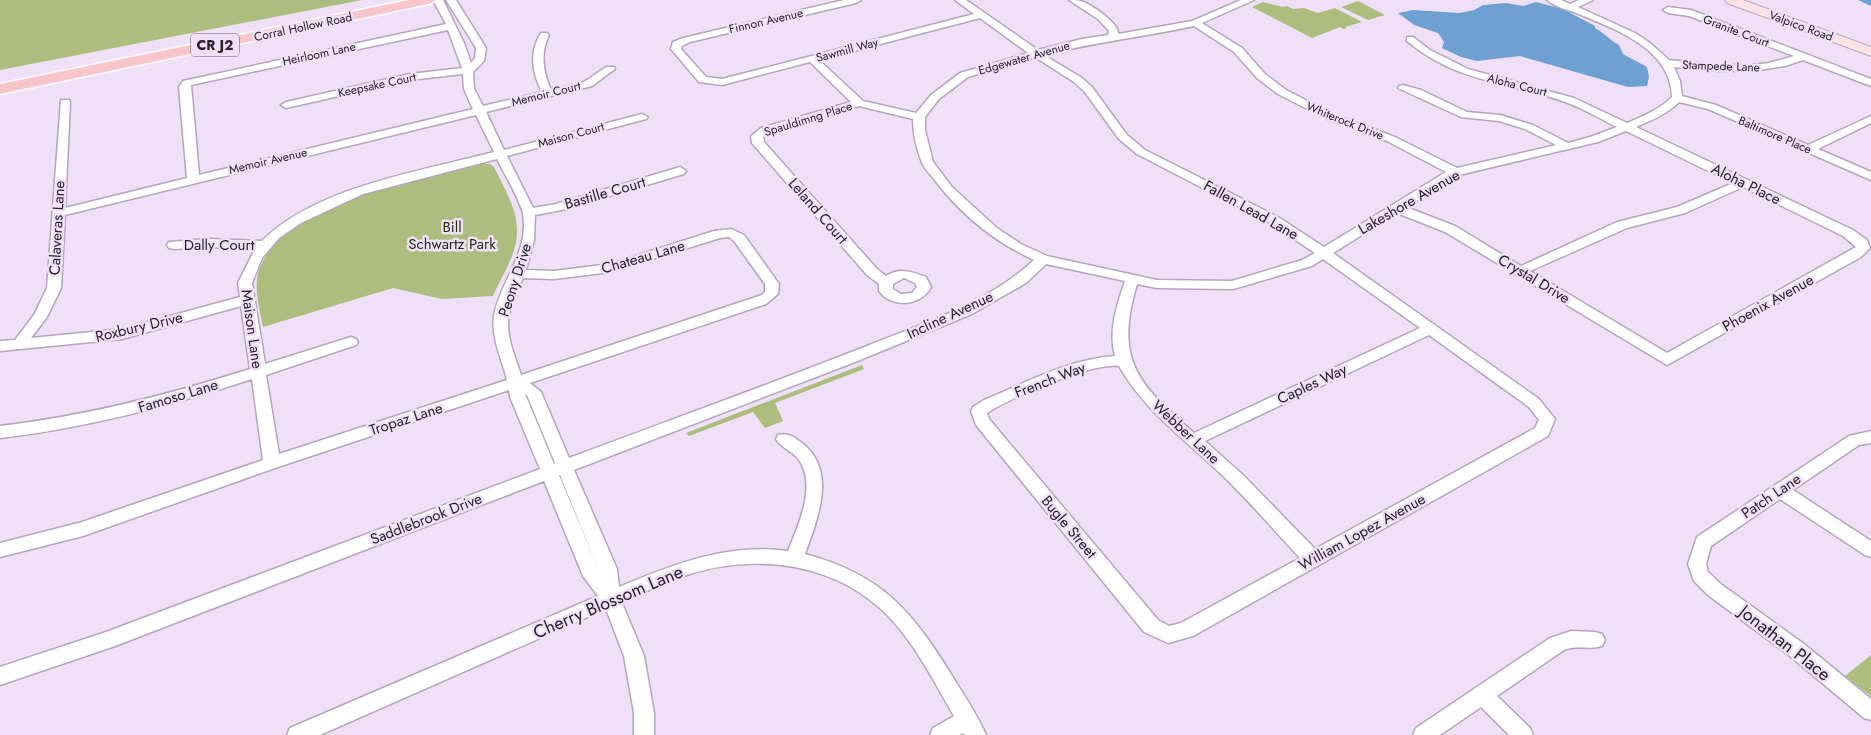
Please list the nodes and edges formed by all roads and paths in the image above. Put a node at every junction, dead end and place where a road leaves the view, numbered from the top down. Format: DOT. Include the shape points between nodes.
graph roads {
  1 [pos="408,0"];
  2 [pos="429,0"];
  3 [pos="438,0"];
  4 [pos="451,0"];
  5 [pos="856,0"];
  6 [pos="960,0"];
  7 [pos="1074,0"];
  8 [pos="1250,0"];
  9 [pos="1588,0"];
  10 [pos="1731,0"];
  11 [pos="1748,0"];
  12 [pos="1561,3"];
  13 [pos="1668,10"];
  14 [pos="982,15"];
  15 [pos="1195,23"];
  16 [pos="451,26"];
  17 [pos="544,35"];
  18 [pos="1113,36"];
  19 [pos="1410,39"];
  20 [pos="1871,45"];
  21 [pos="1871,52"];
  22 [pos="1036,53"];
  23 [pos="1802,57"];
  24 [pos="812,59"];
  25 [pos="1668,64"];
  26 [pos="610,69"];
  27 [pos="469,70"];
  28 [pos="711,82"];
  29 [pos="0,83"];
  30 [pos="1871,83"];
  31 [pos="1402,88"];
  32 [pos="0,89"];
  33 [pos="548,94"];
  34 [pos="1677,98"];
  35 [pos="65,102"];
  36 [pos="859,103"];
  37 [pos="286,105"];
  38 [pos="479,110"];
  39 [pos="642,117"];
  40 [pos="919,117"];
  41 [pos="1871,119"];
  42 [pos="1628,127"];
  43 [pos="756,136"];
  44 [pos="1566,146"];
  45 [pos="1808,149"];
  46 [pos="500,154"];
  47 [pos="680,171"];
  48 [pos="1456,172"];
  49 [pos="1871,176"];
  50 [pos="193,179"];
  51 [pos="1742,183"];
  52 [pos="1396,208"];
  53 [pos="58,212"];
  54 [pos="529,213"];
  55 [pos="1862,243"];
  56 [pos="174,245"];
  57 [pos="265,245"];
  58 [pos="1324,253"];
  59 [pos="1043,259"];
  60 [pos="755,260"];
  61 [pos="1520,271"];
  62 [pos="518,274"];
  63 [pos="1132,279"];
  64 [pos="886,283"];
  65 [pos="246,300"];
  66 [pos="1430,329"];
  67 [pos="352,342"];
  68 [pos="19,344"];
  69 [pos="0,346"];
  70 [pos="850,358"];
  71 [pos="1125,360"];
  72 [pos="1667,360"];
  73 [pos="257,372"];
  74 [pos="517,382"];
  75 [pos="979,411"];
  76 [pos="1547,419"];
  77 [pos="0,432"];
  78 [pos="1871,438"];
  79 [pos="784,439"];
  80 [pos="1193,440"];
  81 [pos="272,463"];
  82 [pos="557,469"];
  83 [pos="1780,490"];
  84 [pos="0,550"];
  85 [pos="1871,550"];
  86 [pos="794,559"];
  87 [pos="1314,560"];
  88 [pos="1700,576"];
  89 [pos="611,599"];
  90 [pos="1168,635"];
  91 [pos="1595,640"];
  92 [pos="0,676"];
  93 [pos="1482,695"];
  94 [pos="1871,710"];
  95 [pos="972,728"];
  96 [pos="297,735"];
  97 [pos="644,735"];
  98 [pos="940,735"];
  99 [pos="1423,735"];
  100 [pos="1524,735"];
  1 -- 29 [label="main road, Corral Hollow Road"];
  2 -- 32 [label="main road, Corral Hollow Road / CR J2"];
  3 -- 16 [label="street, Peony Drive"];
  4 -- 27 [label="street" via="480,48 482,57"];
  5 -- 28 [label="street, Finnon Avenue" via="677,44 676,49 703,80"];
  6 -- 14 [label="street, Fallen Lead Lane"];
  7 -- 18 [label="street" via="1109,24 1114,30"];
  8 -- 15 [label="street, Edgewater Avenue"];
  9 -- 12 [label="street"];
  10 -- 21 [label="main road, Valpico Road"];
  11 -- 20 [label="main road, Valpico Road"];
  12 -- 25 [label="street" via="1626,32"];
  13 -- 23 [label="street, Granite Court" via="1691,13"];
  14 -- 22 [label="street, Fallen Lead Lane"];
  14 -- 24 [label="street, Sawmill Way"];
  15 -- 18 [label="street, Edgewater Avenue"];
  15 -- 48 [label="street, Whiterock Drive" via="1228,43 1282,92 1331,117 1392,139"];
  16 -- 27 [label="street, Peony Drive"];
  16 -- 50 [label="street, Heirloom Lane" via="187,83 184,87"];
  17 -- 33 [label="street" via="538,71"];
  18 -- 22 [label="street, Edgewater Avenue"];
  19 -- 42 [label="street, Aloha Court" via="1422,52 1442,62 1570,100"];
  22 -- 40 [label="street, Edgewater Avenue" via="964,76 935,97"];
  22 -- 58 [label="street, Fallen Lead Lane" via="1088,89 1123,137 1141,152 1274,220"];
  23 -- 25 [label="street, Stampede Lane" via="1780,65 1756,68"];
  23 -- 30 [label="street, Granite Court"];
  24 -- 28 [label="street, Sawmill Way"];
  24 -- 36 [label="street"];
  25 -- 34 [label="street" via="1674,76"];
  26 -- 33 [label="street, Memoir Court" via="588,84"];
  27 -- 37 [label="street, Keepsake Court" via="410,77"];
  27 -- 38 [label="street, Peony Drive" via="468,89"];
  31 -- 44 [label="street" via="1418,92 1466,115 1522,124"];
  33 -- 38 [label="street, Memoir Court"];
  34 -- 42 [label="street, Lakeshore Avenue" via="1668,107"];
  34 -- 45 [label="street, Baltimore Place" via="1712,107"];
  35 -- 53 [label="street, Calaveras Lane"];
  36 -- 40 [label="street"];
  36 -- 43 [label="street, Spauldimng Place" via="765,130"];
  38 -- 46 [label="street, Peony Drive"];
  38 -- 50 [label="street, Memoir Avenue"];
  39 -- 46 [label="street, Maison Court"];
  40 -- 59 [label="street" via="926,162 948,190 992,231 1016,248"];
  41 -- 45 [label="street"];
  42 -- 44 [label="street, Lakeshore Avenue"];
  42 -- 51 [label="street, Aloha Place"];
  43 -- 64 [label="street, Leland Court" via="758,143 808,200 872,272"];
  44 -- 48 [label="street, Lakeshore Avenue"];
  45 -- 49 [label="street, Baltimore Place"];
  46 -- 54 [label="street, Peony Drive"];
  46 -- 57 [label="street, Maison Lane" via="359,191 325,204 288,226"];
  47 -- 54 [label="street, Bastille Court"];
  48 -- 52 [label="street, Lakeshore Avenue"];
  50 -- 53 [label="street, Memoir Avenue"];
  51 -- 55 [label="street, Aloha Place" via="1848,233"];
  51 -- 61 [label="street" via="1681,210 1622,225"];
  52 -- 58 [label="street, Lakeshore Avenue"];
  52 -- 61 [label="street, Crystal Drive" via="1450,228"];
  53 -- 68 [label="street, Calaveras Lane" via="54,288 40,317"];
  54 -- 62 [label="street, Peony Drive" via="531,229"];
  55 -- 72 [label="street, Phoenix Avenue" via="1863,248 1856,254"];
  56 -- 57 [label="street, Dally Court"];
  57 -- 65 [label="street, Maison Lane" via="252,264 245,283"];
  58 -- 63 [label="street, Lakeshore Avenue" via="1307,263 1233,285 1157,284"];
  58 -- 66 [label="street, Fallen Lead Lane"];
  59 -- 63 [label="street, Lakeshore Avenue"];
  59 -- 70 [label="street, Incline Avenue" via="1020,280 967,311"];
  60 -- 62 [label="street, Chateau Lane" via="739,238 731,233 611,268 554,275"];
  60 -- 74 [label="street, Tropaz Lane" via="772,284 773,291 766,298"];
  61 -- 72 [label="street, Crystal Drive"];
  62 -- 74 [label="street, Peony Drive" via="501,318 502,337"];
  63 -- 71 [label="street, Webber Lane" via="1121,322 1121,351"];
  65 -- 68 [label="street, Roxbury Drive" via="122,334"];
  65 -- 73 [label="street, Maison Lane"];
  66 -- 76 [label="street, Fallen Lead Lane" via="1534,404"];
  66 -- 80 [label="street, Caples Way"];
  67 -- 73 [label="street, Famoso Lane"];
  68 -- 69 [label="street, Roxbury Drive"];
  70 -- 82 [label="street, Saddlebrook Drive"];
  71 -- 75 [label="street, French Way" via="1074,368"];
  71 -- 80 [label="street, Webber Lane" via="1136,385"];
  73 -- 77 [label="street, Famoso Lane" via="89,421"];
  73 -- 81 [label="street, Maison Lane"];
  74 -- 81 [label="street, Tropaz Lane"];
  74 -- 82 [label="street, Peony Drive" via="518,397"];
  75 -- 90 [label="street, Bugle Street" via="982,421 1151,626"];
  76 -- 87 [label="street, William Lopez Avenue" via="1542,432"];
  78 -- 83 [label="street, Patch Lane" via="1855,440"];
  79 -- 86 [label="street" via="805,456 814,480 810,514"];
  80 -- 87 [label="street, Webber Lane" via="1226,469"];
  81 -- 84 [label="street, Tropaz Lane" via="83,529"];
  82 -- 89 [label="street, Peony Drive" via="592,576"];
  82 -- 92 [label="street, Saddlebrook Drive" via="108,640"];
  83 -- 85 [label="street"];
  83 -- 88 [label="street, Patch Lane" via="1703,542 1697,564"];
  86 -- 89 [label="street, Cherry Blossom Lane" via="724,558 675,571"];
  86 -- 95 [label="street, Cherry Blossom Lane" via="848,577 888,604 905,622"];
  87 -- 90 [label="street, William Lopez Avenue" via="1186,630"];
  88 -- 94 [label="street, Jonathan Place"];
  89 -- 96 [label="street, Cherry Blossom Lane"];
  89 -- 97 [label="street, Peony Drive" via="634,656 644,713"];
  91 -- 93 [label="street" via="1571,639 1556,644"];
  93 -- 99 [label="street"];
  93 -- 100 [label="street"];
  95 -- 98 [label="street"];
}
